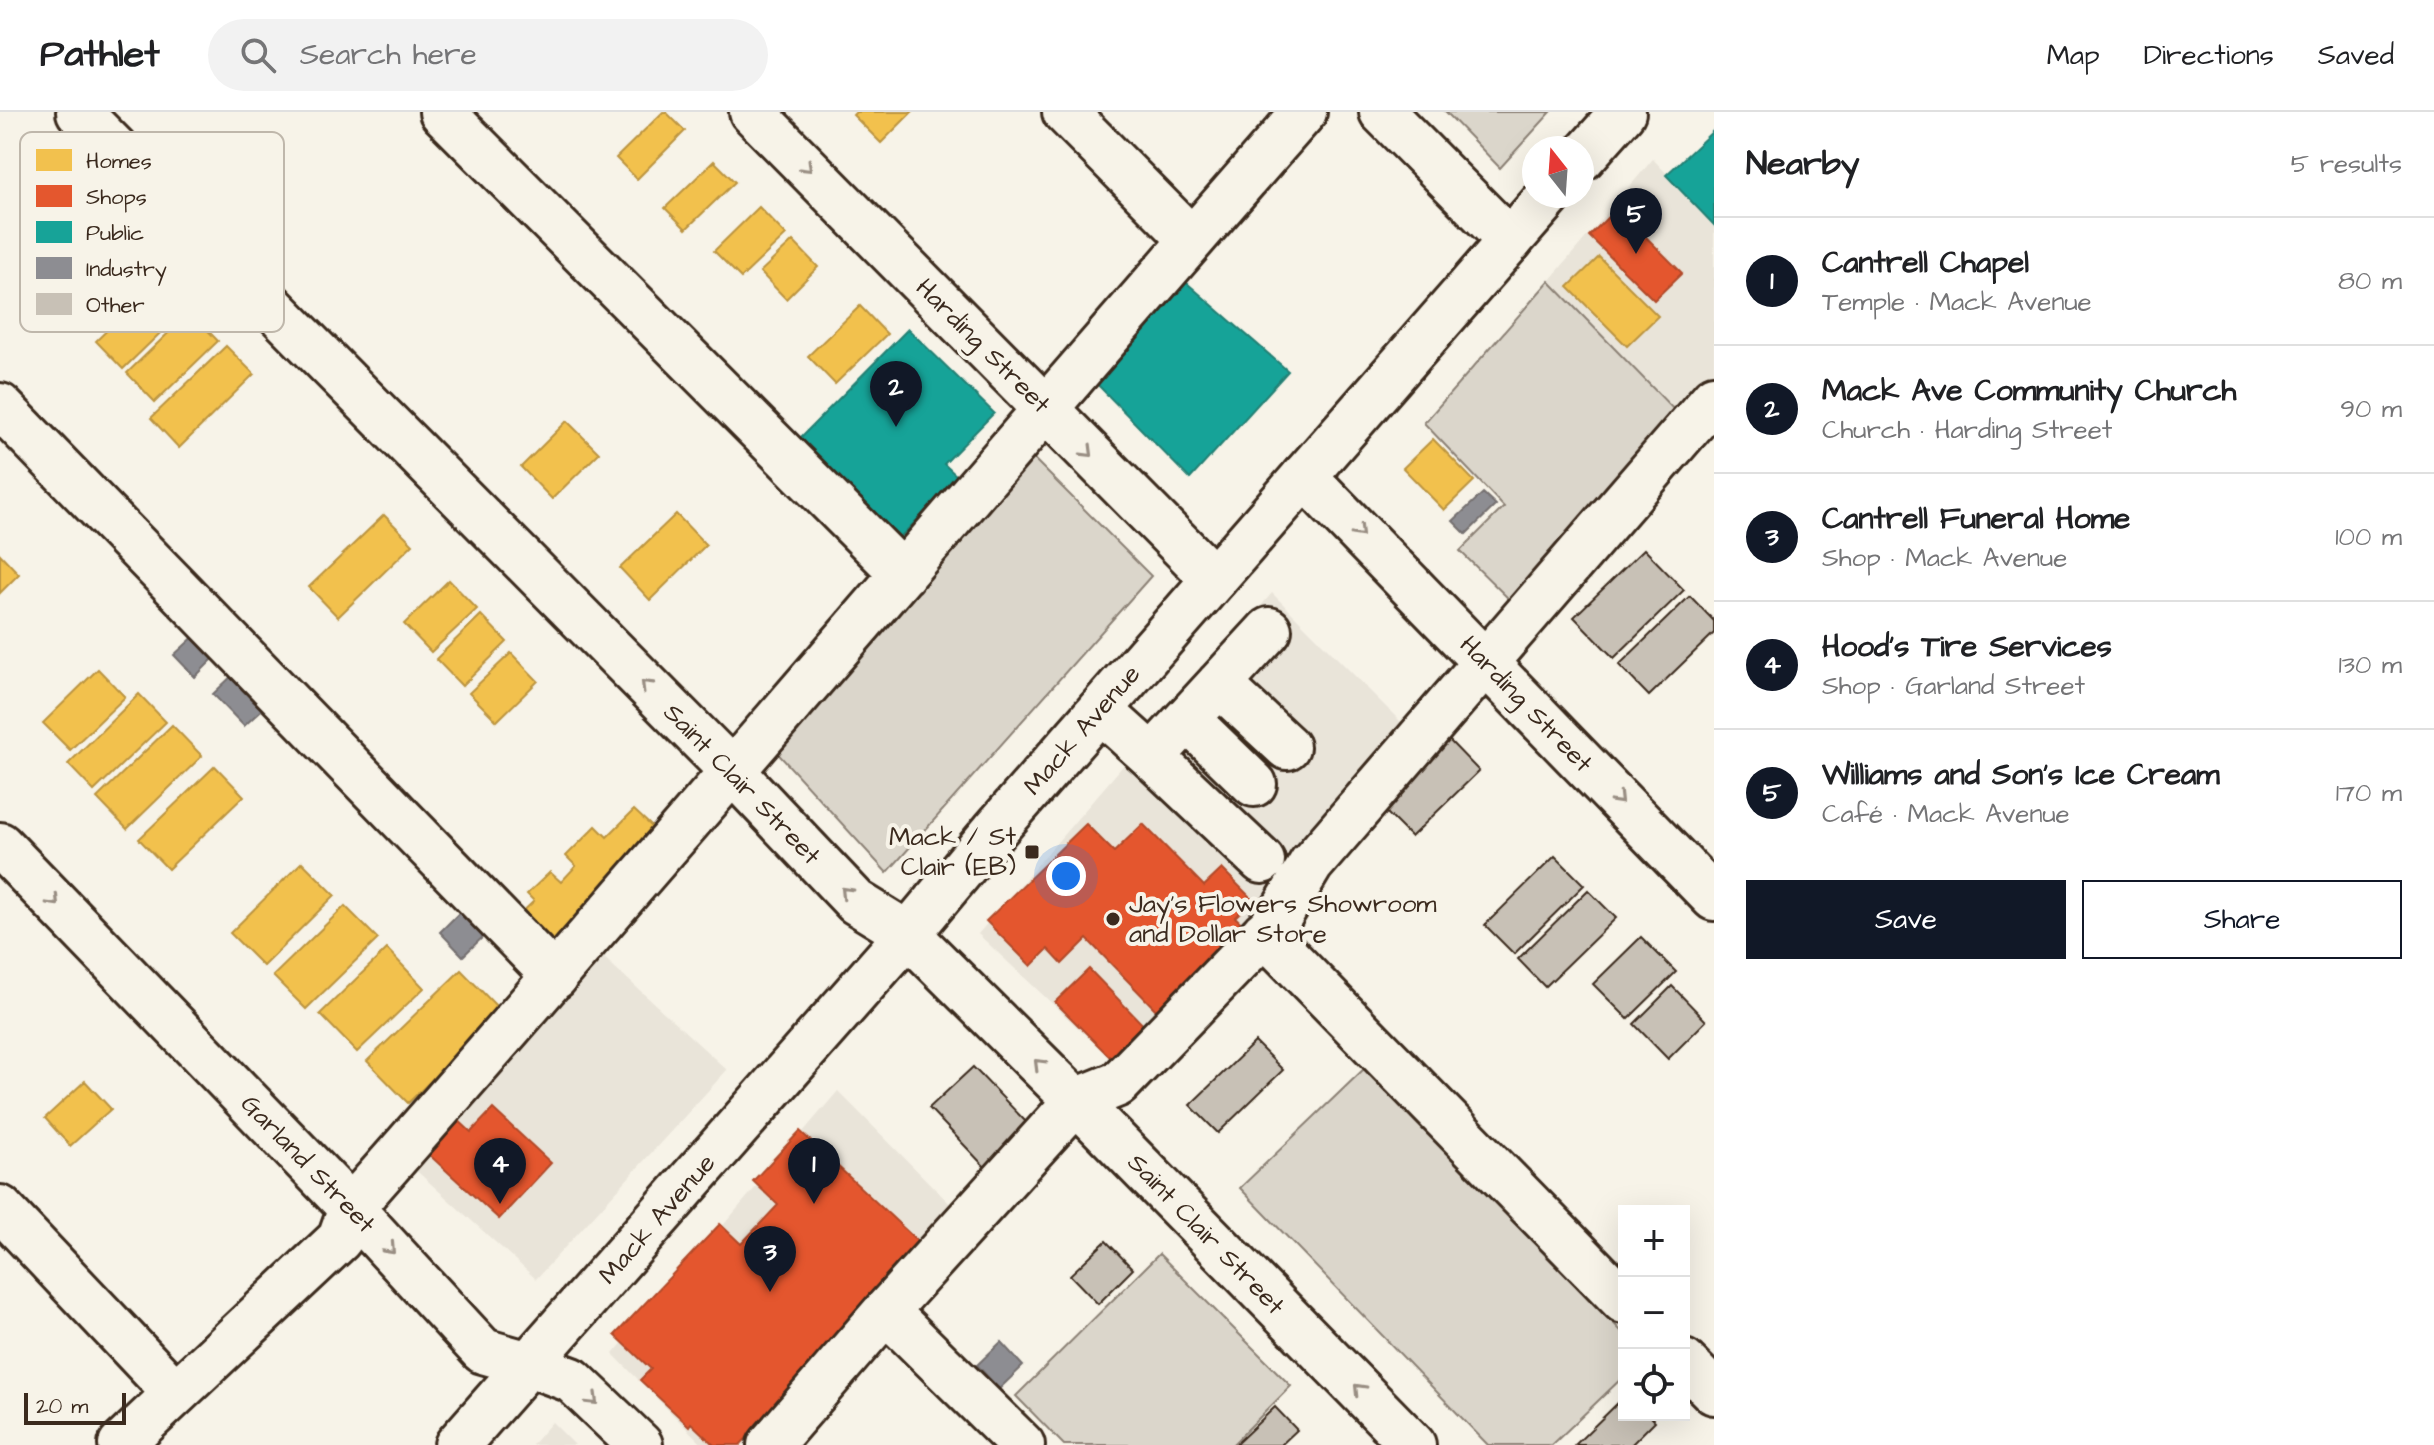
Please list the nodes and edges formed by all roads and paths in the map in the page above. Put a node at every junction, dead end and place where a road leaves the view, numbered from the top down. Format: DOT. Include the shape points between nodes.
graph roads {
  1 [pos="79,112"];
  2 [pos="442,112"];
  3 [pos="752,112"];
  4 [pos="1065,112"];
  5 [pos="1304,112"];
  6 [pos="1382,112"];
  7 [pos="1623,112"];
  8 [pos="99,132"];
  9 [pos="1594,145"];
  10 [pos="1539,208"];
  11 [pos="1192,240"];
  12 [pos="1510,241"];
  13 [pos="284,319"];
  14 [pos="0,406"];
  15 [pos="1045,408"];
  16 [pos="1707,422"];
  17 [pos="1304,476"];
  18 [pos="903,574"];
  19 [pos="1214,579"];
  20 [pos="1269,630"];
  21 [pos="1486,663"];
  22 [pos="1219,684"];
  23 [pos="1100,710"];
  24 [pos="1187,719"];
  25 [pos="1287,747"];
  26 [pos="1152,757"];
  27 [pos="733,772"];
  28 [pos="1254,784"];
  29 [pos="0,845"];
  30 [pos="1262,861"];
  31 [pos="1714,898"];
  32 [pos="1264,933"];
  33 [pos="908,934"];
  34 [pos="555,977"];
  35 [pos="1076,1101"];
  36 [pos="0,1208"];
  37 [pos="351,1208"];
  38 [pos="1618,1295"];
  39 [pos="886,1311"];
  40 [pos="529,1364"];
  41 [pos="1690,1368"];
  42 [pos="1714,1392"];
  43 [pos="175,1393"];
  44 [pos="121,1445"];
  45 [pos="457,1445"];
  46 [pos="640,1445"];
  47 [pos="770,1445"];
  48 [pos="1022,1445"];
  49 [pos="1413,1445"];
  8 -- 1 [label="street, Saint Clair Street, one-way"];
  2 -- 18 [label="street"];
  3 -- 15 [label="street, Harding Street, one-way"];
  4 -- 11 [label="street"];
  5 -- 11 [label="street"];
  6 -- 12 [label="street"];
  7 -- 9 [label="street"];
  10 -- 12 [label="street, Mack Avenue"];
  11 -- 15 [label="street"];
  12 -- 17 [label="street, Mack Avenue"];
  27 -- 13 [label="street, Saint Clair Street, one-way"];
  14 -- 34 [label="street"];
  15 -- 18 [label="street"];
  15 -- 19 [label="street, Harding Street, one-way"];
  16 -- 21 [label="street"];
  17 -- 19 [label="street, Mack Avenue"];
  17 -- 21 [label="street, Harding Street, one-way"];
  18 -- 27 [label="street"];
  19 -- 23 [label="street, Mack Avenue"];
  20 -- 22 [label="street"];
  21 -- 31 [label="street, Harding Street, one-way"];
  21 -- 32 [label="street" via="1311,864"];
  22 -- 24 [label="street"];
  22 -- 25 [label="street"];
  23 -- 26 [label="street"];
  23 -- 33 [label="street, Mack Avenue"];
  24 -- 26 [label="street"];
  24 -- 28 [label="street"];
  26 -- 30 [label="street"];
  33 -- 27 [label="street, Saint Clair Street, one-way" via="856,902"];
  27 -- 34 [label="street"];
  29 -- 37 [label="street, Garland Street, one-way"];
  32 -- 35 [label="street" via="1118,1084"];
  32 -- 38 [label="street"];
  35 -- 33 [label="street, Saint Clair Street, one-way"];
  33 -- 40 [label="street, Mack Avenue"];
  34 -- 37 [label="street"];
  35 -- 39 [label="street"];
  49 -- 35 [label="street, Saint Clair Street, one-way"];
  36 -- 43 [label="street"];
  37 -- 40 [label="street, Garland Street, one-way" via="483,1351"];
  37 -- 43 [label="street" via="340,1239"];
  39 -- 47 [label="street"];
  39 -- 48 [label="street"];
  40 -- 45 [label="street, Mack Avenue"];
  40 -- 46 [label="street, Garland Street, one-way" via="572,1380"];
  41 -- 42 [label="street"];
  43 -- 44 [label="street"];
}
